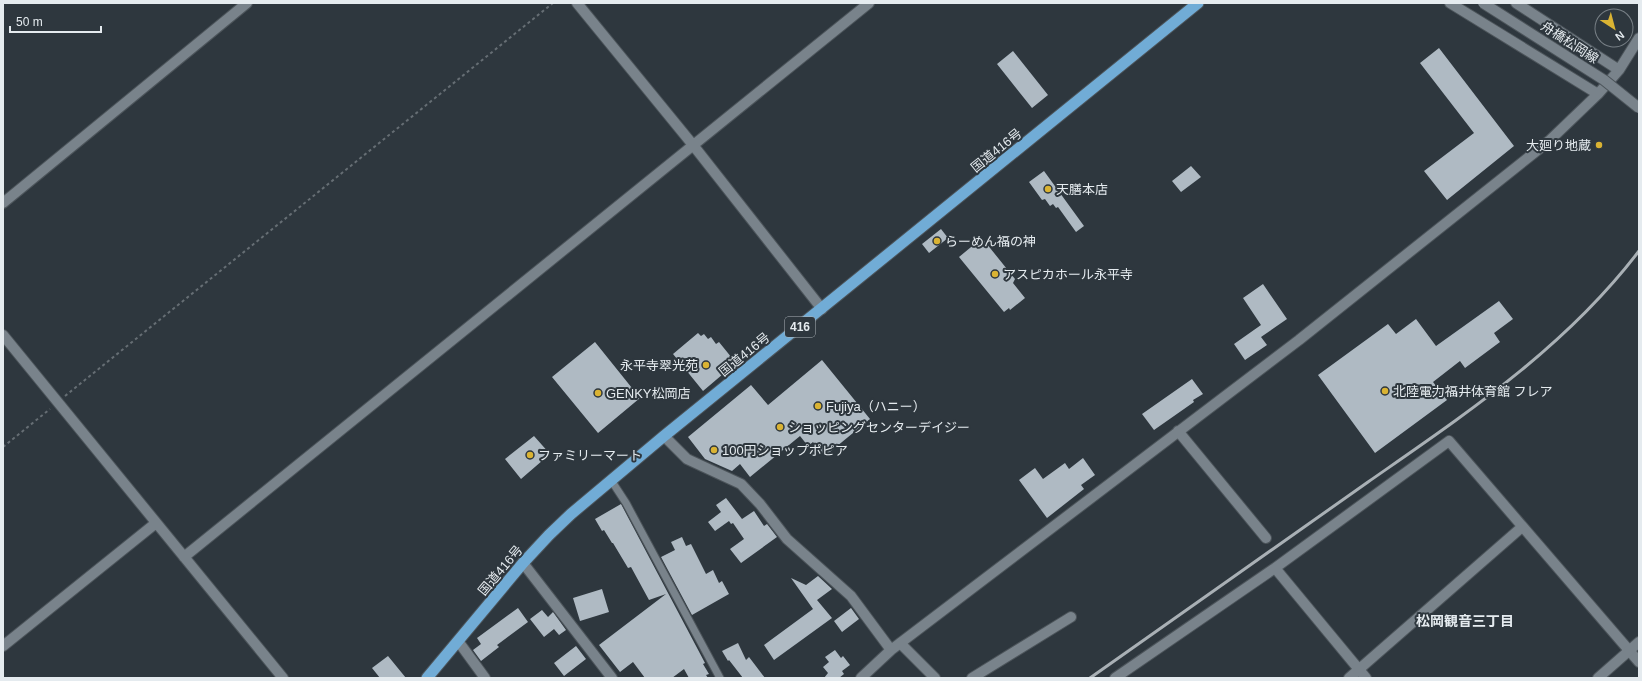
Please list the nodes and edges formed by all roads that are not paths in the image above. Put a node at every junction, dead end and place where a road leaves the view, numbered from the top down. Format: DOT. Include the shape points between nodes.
graph roads {
  1 [pos="247,3"];
  2 [pos="577,3"];
  3 [pos="869,3"];
  4 [pos="1198,3"];
  5 [pos="1450,3"];
  6 [pos="1483,3"];
  7 [pos="1516,3"];
  8 [pos="1639,38"];
  9 [pos="1618,70"];
  10 [pos="1598,94"];
  11 [pos="1639,108"];
  12 [pos="693,145"];
  13 [pos="3,203"];
  14 [pos="822,309"];
  15 [pos="3,335"];
  16 [pos="1178,431"];
  17 [pos="664,436"];
  18 [pos="611,480"];
  19 [pos="156,523"];
  20 [pos="1522,527"];
  21 [pos="1266,538"];
  22 [pos="184,557"];
  23 [pos="523,564"];
  24 [pos="1275,568"];
  25 [pos="1071,617"];
  26 [pos="458,641"];
  27 [pos="1639,642"];
  28 [pos="900,643"];
  29 [pos="3,646"];
  30 [pos="891,650"];
  31 [pos="1629,651"];
  32 [pos="1639,662"];
  33 [pos="1359,669"];
  34 [pos="283,678"];
  35 [pos="427,678"];
  36 [pos="485,678"];
  37 [pos="612,678"];
  38 [pos="720,678"];
  39 [pos="861,678"];
  40 [pos="935,678"];
  41 [pos="972,678"];
  42 [pos="1115,678"];
  43 [pos="1349,678"];
  44 [pos="1366,678"];
  45 [pos="1598,678"];
  1 -- 13 [label="street"];
  2 -- 12 [label="street"];
  3 -- 12 [label="street"];
  4 -- 14 [label="highway, 国道416号 / 416"];
  5 -- 10 [label="street"];
  6 -- 11 [label="street, 舟橋松岡線, bridge" via="1604,80"];
  7 -- 9 [label="street"];
  8 -- 9 [label="street"];
  9 -- 10 [label="street"];
  10 -- 16 [label="street" via="1543,146 1299,340"];
  12 -- 14 [label="street"];
  12 -- 22 [label="street"];
  14 -- 17 [label="highway, 国道416号 / 416"];
  15 -- 19 [label="street"];
  16 -- 21 [label="street"];
  16 -- 28 [label="street"];
  17 -- 18 [label="highway, 国道416号 / 416"];
  17 -- 30 [label="street" via="687,459 741,484 788,539 851,596"];
  18 -- 23 [label="highway, 国道416号 / 416" via="560,524"];
  18 -- 38 [label="lane" via="626,503"];
  19 -- 22 [label="street"];
  19 -- 29 [label="street"];
  20 -- 24 [label="street" via="1449,441"];
  20 -- 31 [label="street"];
  20 -- 33 [label="street"];
  22 -- 34 [label="street"];
  23 -- 26 [label="highway, 国道416号 / 416"];
  23 -- 37 [label="street"];
  24 -- 33 [label="street"];
  24 -- 42 [label="street"];
  25 -- 41 [label="street"];
  26 -- 35 [label="highway, 国道416号 / 416"];
  26 -- 36 [label="street"];
  27 -- 31 [label="street"];
  28 -- 30 [label="street"];
  28 -- 40 [label="street"];
  30 -- 39 [label="street"];
  31 -- 32 [label="street"];
  31 -- 45 [label="street"];
  33 -- 43 [label="street"];
  33 -- 44 [label="street"];
}
